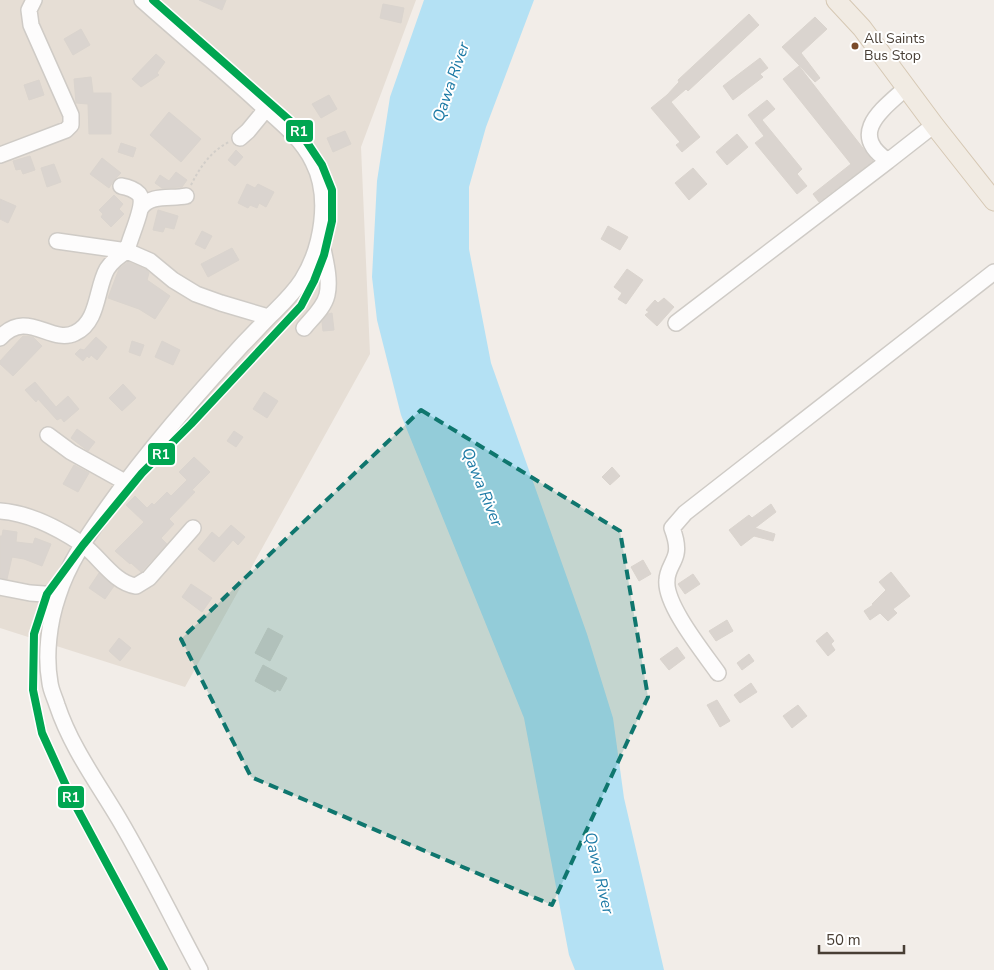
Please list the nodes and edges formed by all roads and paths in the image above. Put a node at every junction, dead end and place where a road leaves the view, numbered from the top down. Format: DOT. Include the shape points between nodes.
graph roads {
  1 [pos="34,0"];
  2 [pos="142,0"];
  3 [pos="836,0"];
  4 [pos="907,87"];
  5 [pos="266,109"];
  6 [pos="934,125"];
  7 [pos="240,138"];
  8 [pos="0,156"];
  9 [pos="888,161"];
  10 [pos="121,186"];
  11 [pos="186,196"];
  12 [pos="994,201"];
  13 [pos="141,208"];
  14 [pos="320,235"];
  15 [pos="58,241"];
  16 [pos="127,251"];
  17 [pos="994,272"];
  18 [pos="268,317"];
  19 [pos="676,323"];
  20 [pos="304,328"];
  21 [pos="0,338"];
  22 [pos="48,435"];
  23 [pos="125,482"];
  24 [pos="0,511"];
  25 [pos="193,528"];
  26 [pos="82,545"];
  27 [pos="0,587"];
  28 [pos="58,595"];
  29 [pos="718,674"];
  30 [pos="200,970"];
  1 -- 8 [label="street" via="29,10 31,25 71,114 71,124 66,130"];
  2 -- 5 [label="street"];
  3 -- 4 [label="main road"];
  4 -- 6 [label="main road"];
  4 -- 9 [label="street" via="869,128 871,145"];
  5 -- 7 [label="street"];
  5 -- 14 [label="street" via="305,147 315,166 322,201"];
  6 -- 9 [label="street"];
  6 -- 12 [label="main road"];
  7 -- 11 [label="path" via="226,143 207,159"];
  9 -- 19 [label="street"];
  10 -- 13 [label="street" via="138,193 142,199"];
  11 -- 13 [label="street" via="149,200"];
  13 -- 16 [label="street"];
  14 -- 18 [label="street" via="316,252 292,295"];
  14 -- 20 [label="street" via="328,279 327,296"];
  15 -- 16 [label="street"];
  16 -- 18 [label="street" via="150,262 196,294"];
  16 -- 21 [label="street" via="107,270 93,312 84,327 75,334 61,336 33,326 18,327"];
  17 -- 29 [label="street" via="685,513 672,528 676,553 666,580 668,590 684,626"];
  18 -- 23 [label="street" via="192,399"];
  22 -- 23 [label="street"];
  23 -- 26 [label="street"];
  24 -- 26 [label="street" via="23,514"];
  25 -- 26 [label="street" via="149,578 136,586 123,582"];
  26 -- 28 [label="street"];
  27 -- 28 [label="street"];
  28 -- 30 [label="street" via="48,651 50,684 63,721"];
}
